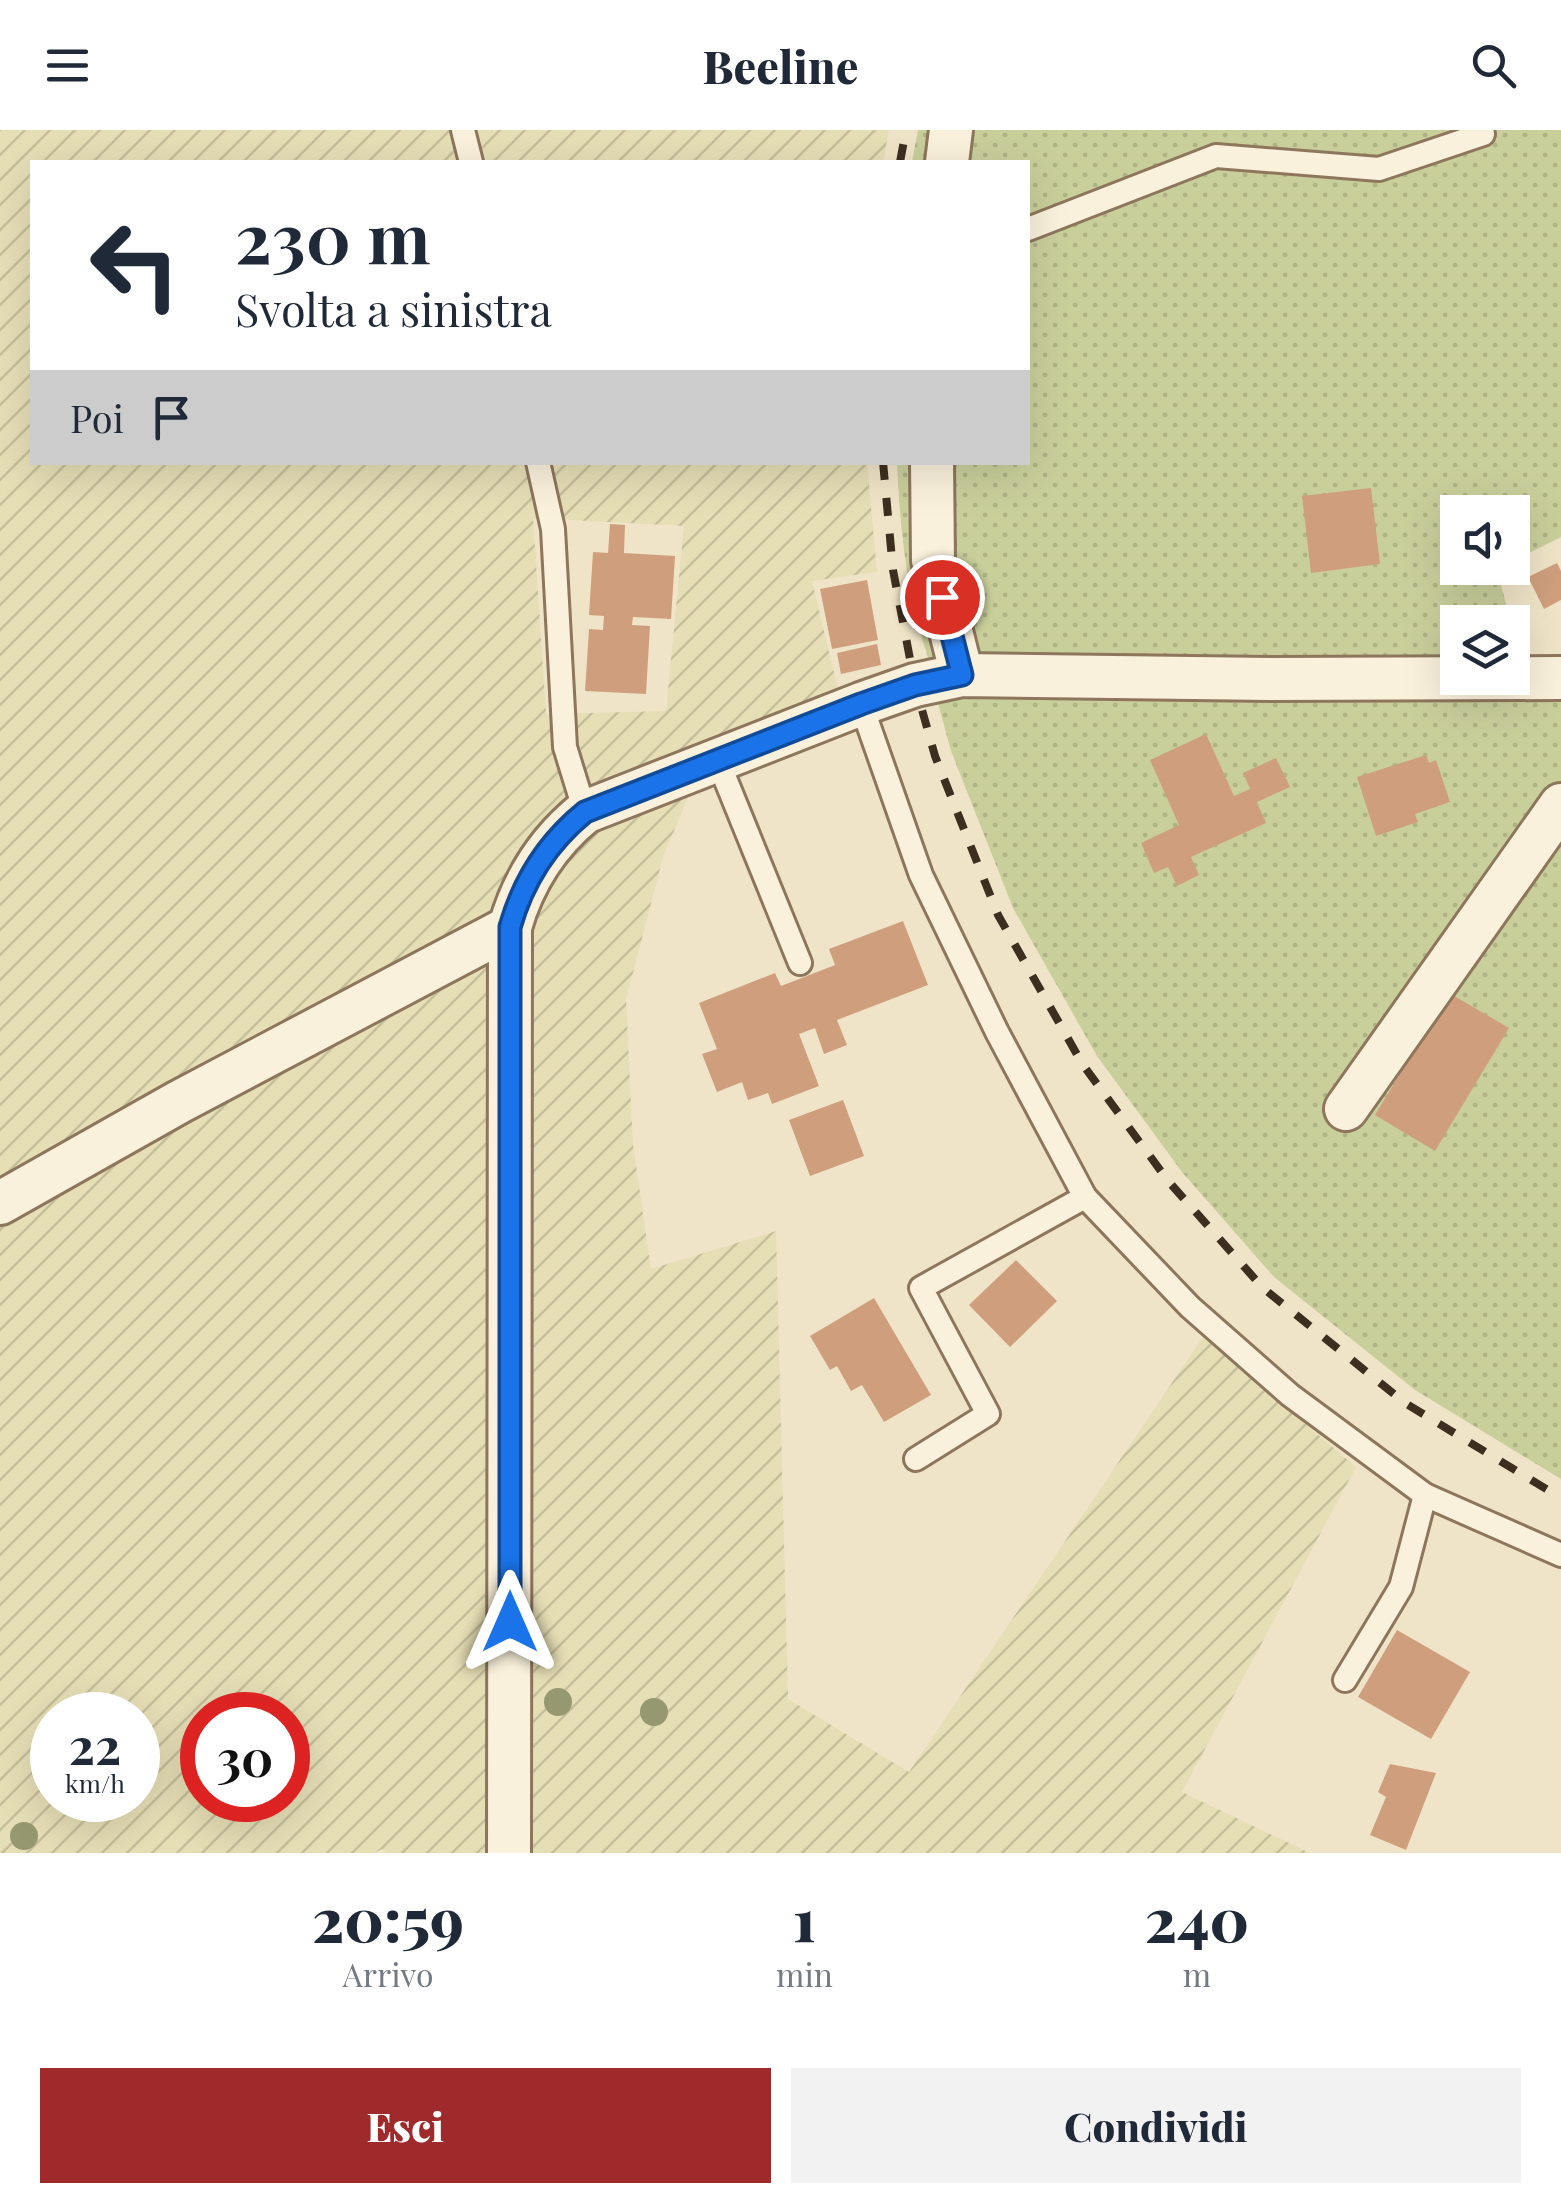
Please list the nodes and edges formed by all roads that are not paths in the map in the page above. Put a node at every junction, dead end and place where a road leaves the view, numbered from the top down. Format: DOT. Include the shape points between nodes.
graph roads {
  1 [pos="463,130"];
  2 [pos="951,130"];
  3 [pos="1483,134"];
  4 [pos="470,160"];
  5 [pos="946,160"];
  6 [pos="1030,227"];
  7 [pos="539,465"];
  8 [pos="932,465"];
  9 [pos="962,675"];
  10 [pos="1561,678"];
  11 [pos="861,704"];
  12 [pos="718,761"];
  13 [pos="1561,805"];
  14 [pos="585,812"];
  15 [pos="510,927"];
  16 [pos="800,962"];
  17 [pos="1346,1109"];
  18 [pos="1084,1197"];
  19 [pos="0,1202"];
  20 [pos="916,1459"];
  21 [pos="1426,1496"];
  22 [pos="1561,1555"];
  23 [pos="1345,1680"];
  24 [pos="510,1853"];
  1 -- 4 [label="lane"];
  2 -- 5 [label="street"];
  3 -- 6 [label="lane" via="1379,168 1216,156"];
  7 -- 14 [label="lane" via="553,529 565,747"];
  8 -- 9 [label="street" via="933,560"];
  9 -- 10 [label="street"];
  9 -- 11 [label="street"];
  11 -- 12 [label="street"];
  11 -- 18 [label="lane" via="920,875"];
  12 -- 14 [label="street"];
  12 -- 16 [label="lane"];
  13 -- 17 [label="street"];
  14 -- 15 [label="street" via="557,835 518,897"];
  15 -- 19 [label="street"];
  15 -- 24 [label="street"];
  18 -- 20 [label="lane" via="921,1288 988,1414"];
  18 -- 21 [label="lane" via="1261,1370"];
  21 -- 22 [label="lane"];
  21 -- 23 [label="lane" via="1401,1588"];
}
